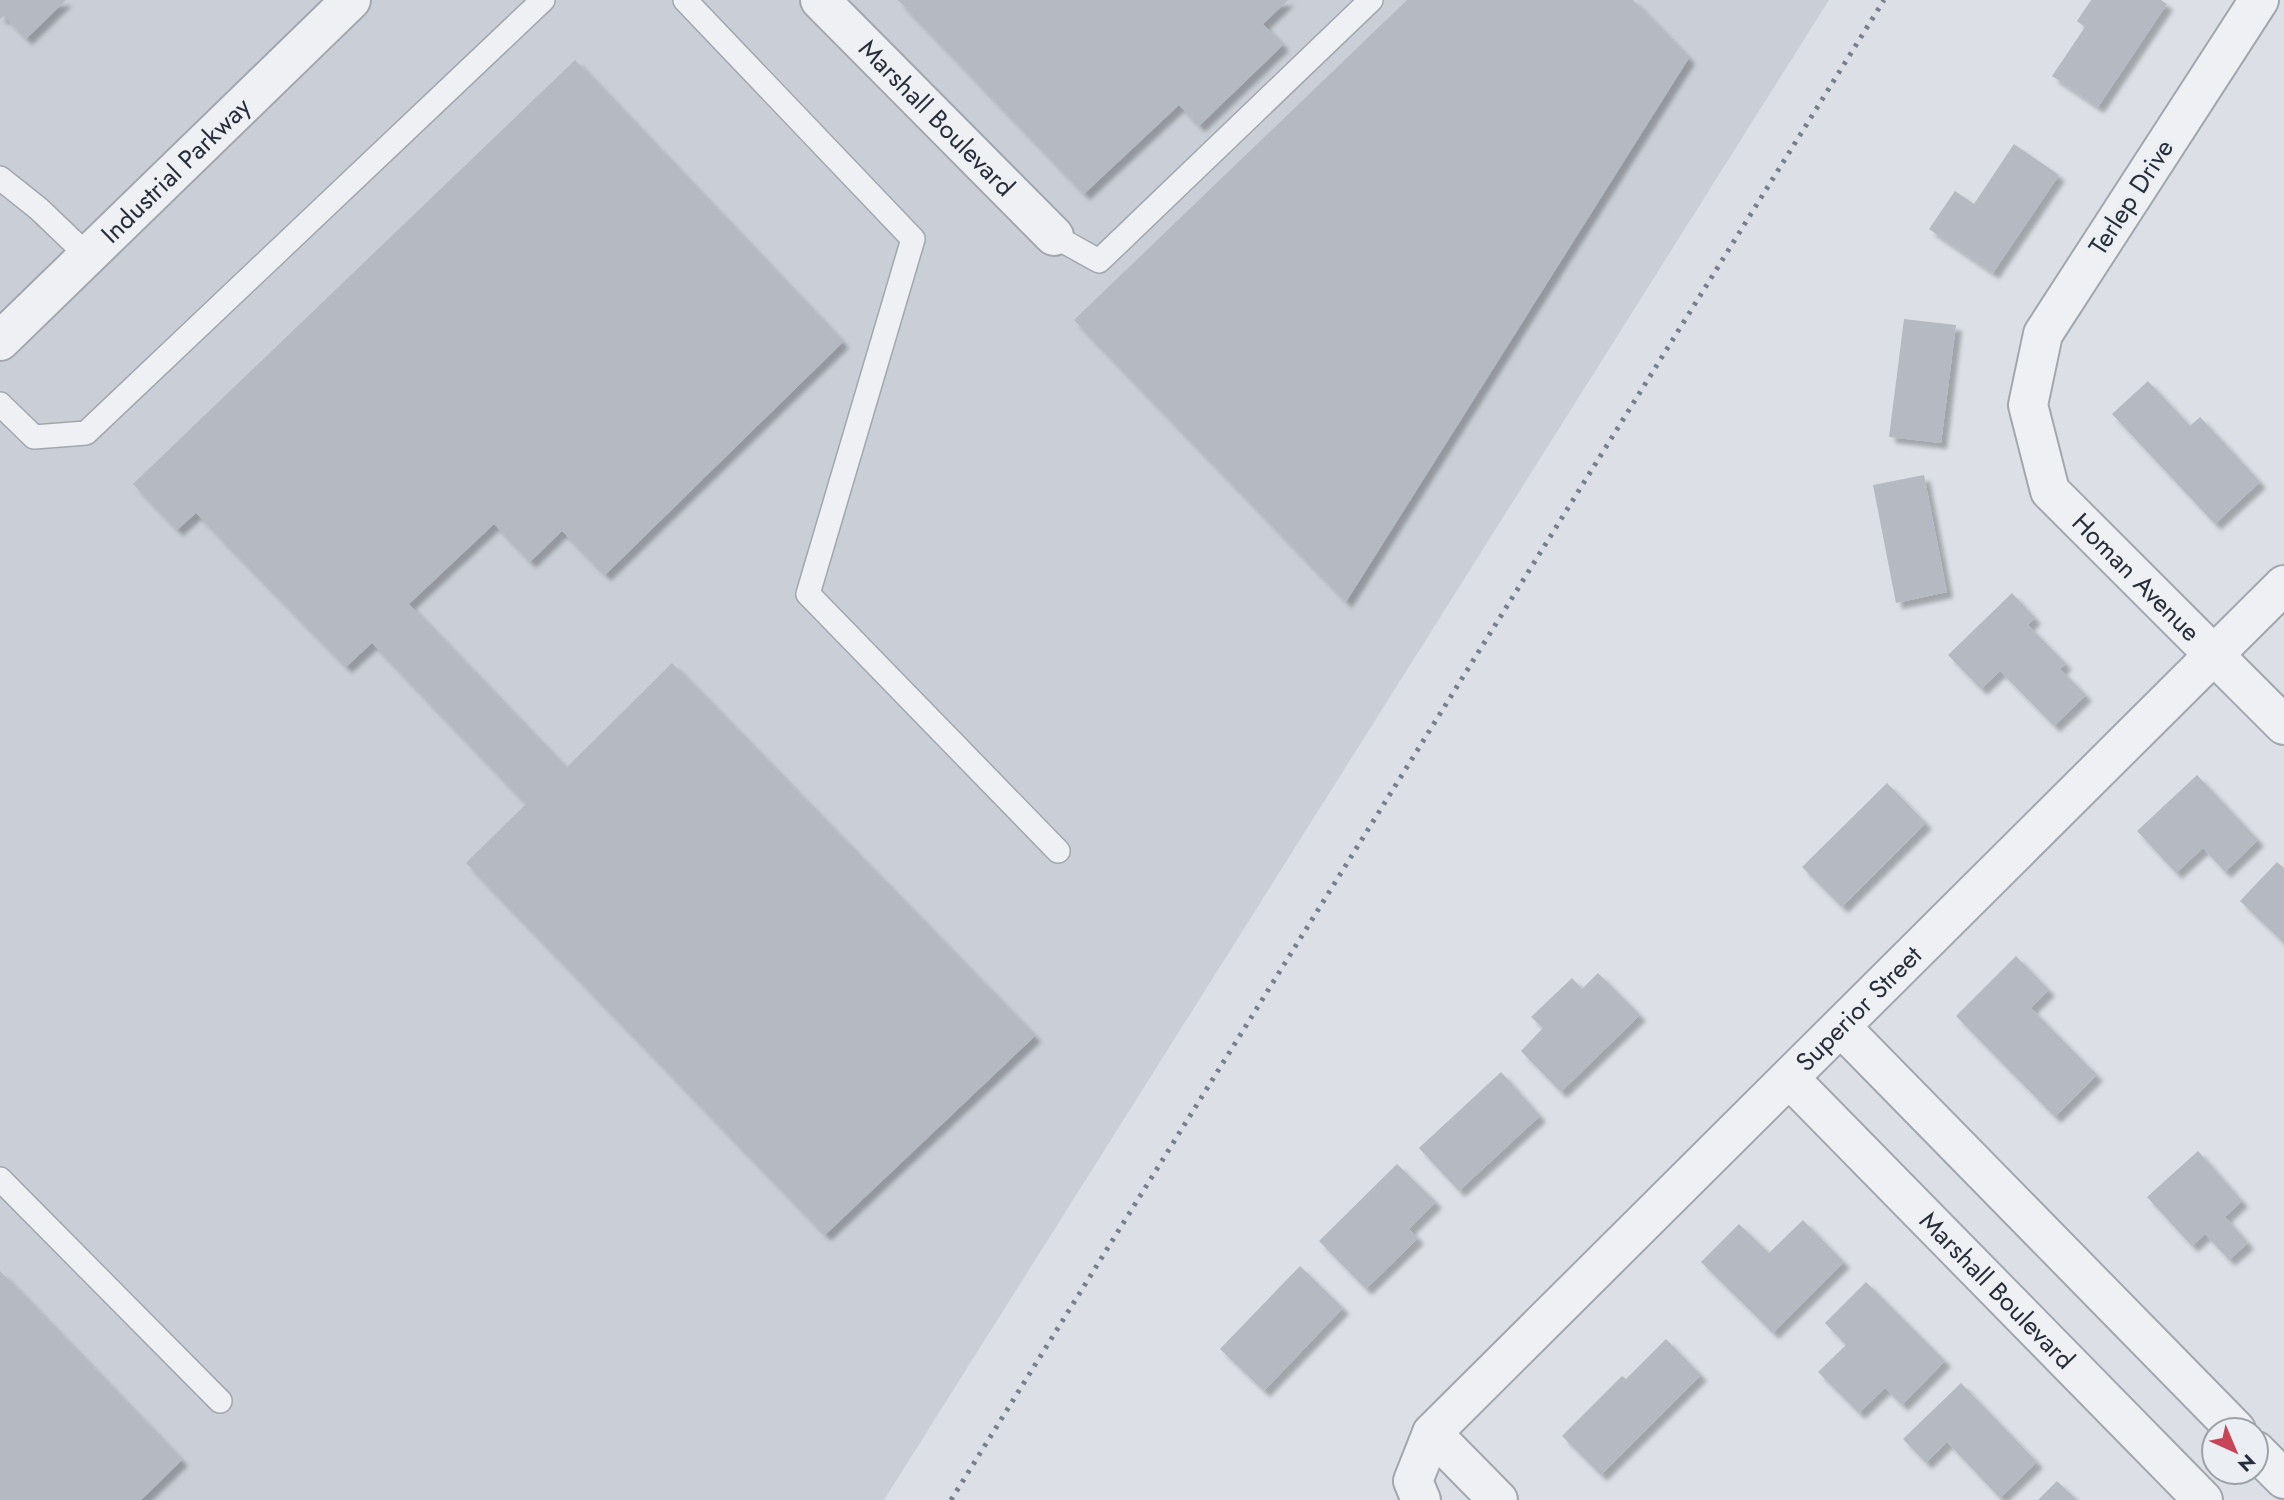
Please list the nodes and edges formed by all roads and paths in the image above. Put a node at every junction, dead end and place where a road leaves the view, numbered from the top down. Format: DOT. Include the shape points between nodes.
graph roads {
  1 [pos="351,0"];
  2 [pos="543,0"];
  3 [pos="685,0"];
  4 [pos="820,0"];
  5 [pos="1371,0"];
  6 [pos="2259,0"];
  7 [pos="0,178"];
  8 [pos="1054,236"];
  9 [pos="88,256"];
  10 [pos="0,341"];
  11 [pos="0,404"];
  12 [pos="2028,405"];
  13 [pos="2284,586"];
  14 [pos="2215,654"];
  15 [pos="2284,725"];
  16 [pos="1058,851"];
  17 [pos="1842,1028"];
  18 [pos="1790,1079"];
  19 [pos="0,1179"];
  20 [pos="219,1401"];
  21 [pos="2222,1416"];
  22 [pos="1432,1433"];
  23 [pos="2270,1465"];
  24 [pos="2284,1479"];
  25 [pos="1421,1500"];
  26 [pos="1498,1500"];
  27 [pos="2203,1500"];
  1 -- 9 [label="street, Industrial Parkway"];
  2 -- 11 [label="lane" via="86,433 34,437"];
  3 -- 16 [label="lane" via="913,239 808,594"];
  4 -- 8 [label="street, Marshall Boulevard"];
  5 -- 8 [label="lane" via="1099,261"];
  6 -- 12 [label="street, Terlep Drive" via="2043,334"];
  7 -- 9 [label="lane"];
  9 -- 10 [label="street, Industrial Parkway"];
  12 -- 14 [label="street, Homan Avenue" via="2050,491"];
  13 -- 14 [label="street, Superior Street"];
  14 -- 15 [label="street, Homan Avenue"];
  14 -- 17 [label="street, Superior Street"];
  17 -- 18 [label="street, Superior Street"];
  17 -- 21 [label="street"];
  18 -- 22 [label="street, Superior Street"];
  18 -- 27 [label="street, Marshall Boulevard"];
  19 -- 20 [label="lane"];
  22 -- 25 [label="street" via="1413,1481"];
  22 -- 26 [label="street"];
  23 -- 24 [label="street"];
}
